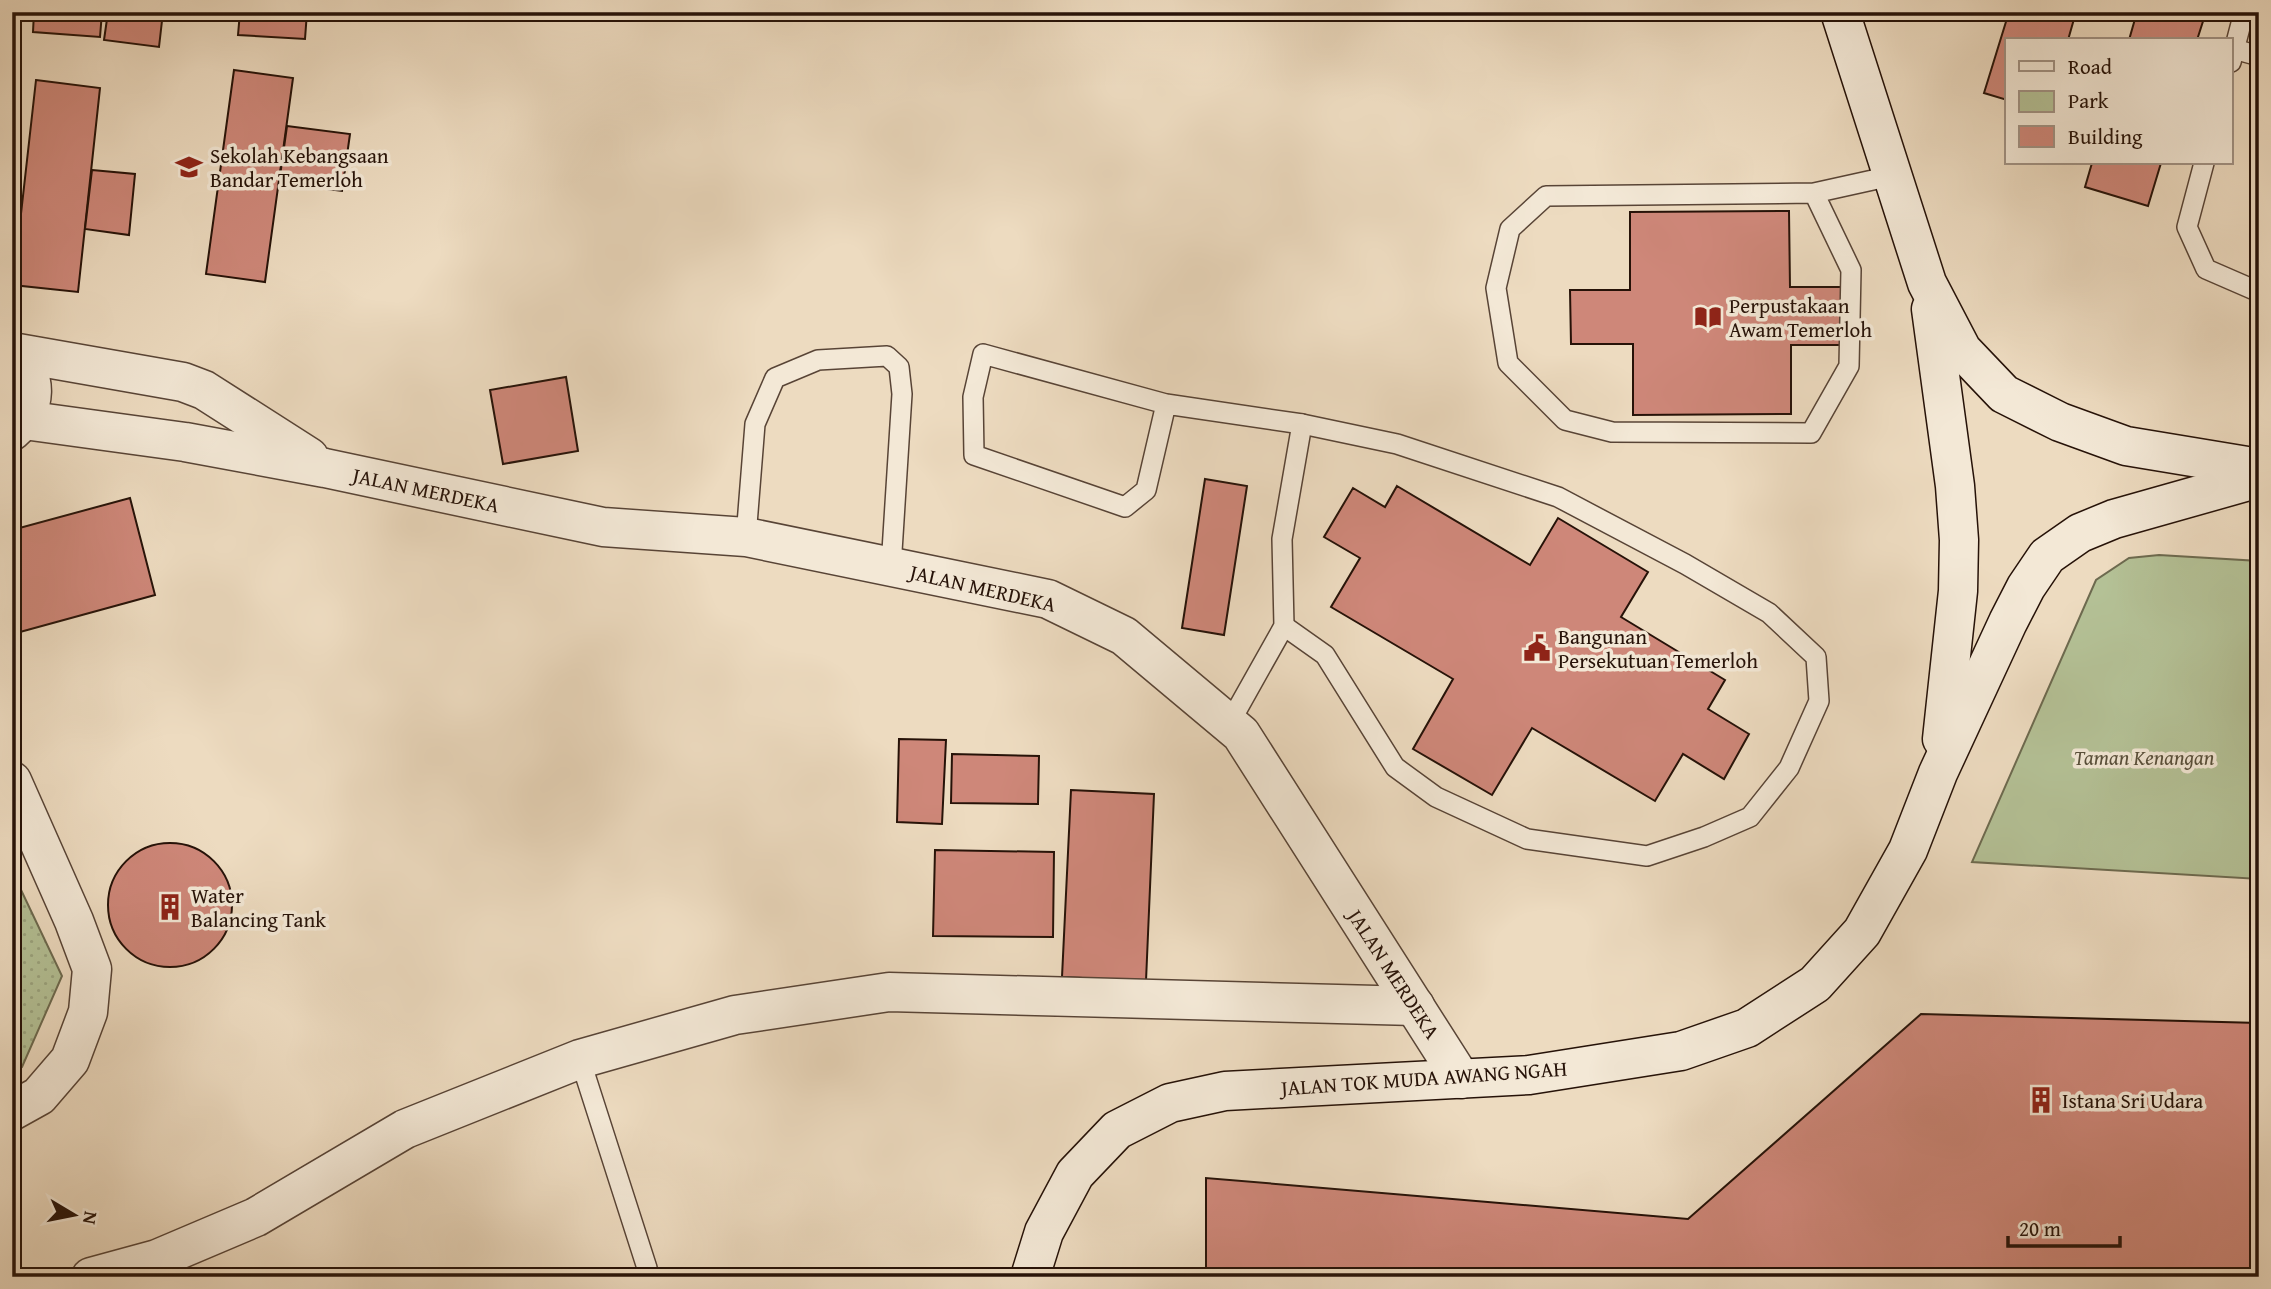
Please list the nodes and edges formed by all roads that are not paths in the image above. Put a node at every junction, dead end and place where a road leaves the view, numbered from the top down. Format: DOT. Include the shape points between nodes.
graph roads {
  1 [pos="1840,12"];
  2 [pos="2244,12"];
  3 [pos="2232,56"];
  4 [pos="2259,56"];
  5 [pos="2204,164"];
  6 [pos="1891,176"];
  7 [pos="1814,193"];
  8 [pos="1927,283"];
  9 [pos="2259,292"];
  10 [pos="12,353"];
  11 [pos="1166,404"];
  12 [pos="1302,424"];
  13 [pos="18,426"];
  14 [pos="325,468"];
  15 [pos="2259,468"];
  16 [pos="2259,478"];
  17 [pos="746,537"];
  18 [pos="891,567"];
  19 [pos="1284,626"];
  20 [pos="1229,724"];
  21 [pos="1938,773"];
  22 [pos="12,780"];
  23 [pos="1415,1006"];
  24 [pos="580,1059"];
  25 [pos="1461,1079"];
  26 [pos="12,1111"];
  27 [pos="647,1268"];
  28 [pos="91,1277"];
  29 [pos="1030,1277"];
  1 -- 6 [label="street, JALAN TOK MUDA AWANG NGAH"];
  2 -- 3 [label="lane"];
  3 -- 4 [label="lane"];
  5 -- 9 [label="lane" via="2186,227 2206,269"];
  6 -- 7 [label="lane"];
  6 -- 8 [label="street, JALAN TOK MUDA AWANG NGAH"];
  7 -- 7 [label="lane" via="1546,196 1510,229 1496,288 1508,363 1565,419 1612,432 1811,433 1849,366 1851,270"];
  8 -- 15 [label="street, JALAN TOK MUDA AWANG NGAH" via="1962,350 2004,394 2060,422 2126,446"];
  8 -- 21 [label="street, JALAN TOK MUDA AWANG NGAH" via="1959,540 1958,591"];
  10 -- 13 [label="street" via="21,360 32,384 30,409"];
  10 -- 14 [label="street, JALAN MERDEKA" via="183,382 204,390"];
  11 -- 11 [label="lane" via="1146,490 1125,507 974,455 973,397 983,354"];
  11 -- 12 [label="lane"];
  12 -- 19 [label="lane" via="1282,539"];
  12 -- 19 [label="lane" via="1397,444 1559,497 1685,564 1769,613 1816,657 1819,701 1789,768 1750,817 1647,856 1527,839 1436,797 1395,767 1325,655"];
  13 -- 14 [label="street, JALAN MERDEKA" via="185,442"];
  14 -- 17 [label="street, JALAN MERDEKA" via="603,527"];
  16 -- 21 [label="street, JALAN TOK MUDA AWANG NGAH" via="2113,519 2080,533 2047,556 2008,622"];
  17 -- 18 [label="street, JALAN MERDEKA"];
  17 -- 18 [label="lane" via="755,424 775,378 818,360 887,356 899,367 902,394"];
  18 -- 20 [label="street, JALAN MERDEKA" via="1048,599 1124,636"];
  19 -- 20 [label="lane"];
  20 -- 23 [label="street, JALAN MERDEKA" via="1241,734"];
  21 -- 25 [label="street, JALAN TOK MUDA AWANG NGAH" via="1908,850 1862,932 1815,984 1746,1028 1681,1051 1529,1075"];
  22 -- 26 [label="street" via="92,968 88,1012 70,1060 39,1096"];
  23 -- 24 [label="street" via="889,992 736,1015"];
  23 -- 25 [label="street, JALAN MERDEKA"];
  24 -- 27 [label="lane"];
  24 -- 28 [label="street" via="405,1129 256,1217 157,1259"];
  25 -- 29 [label="street, JALAN TOK MUDA AWANG NGAH" via="1225,1091 1170,1104 1117,1130 1075,1174 1044,1232"];
}
